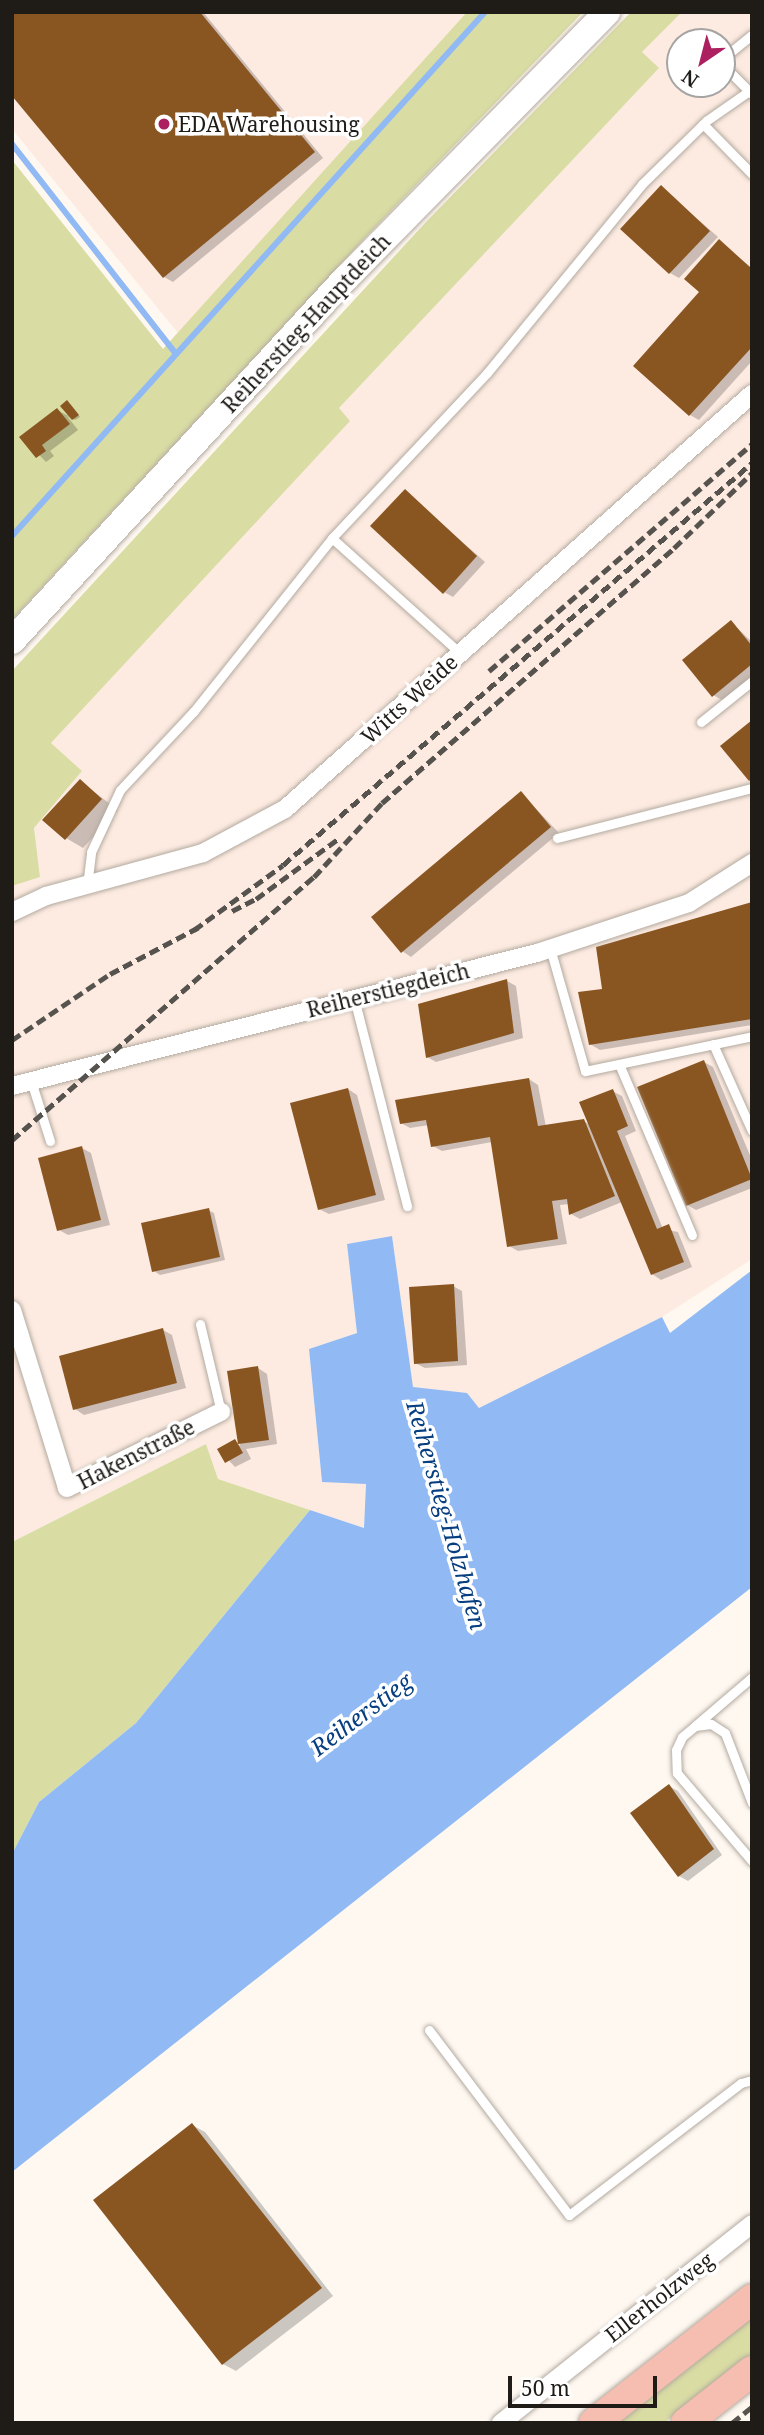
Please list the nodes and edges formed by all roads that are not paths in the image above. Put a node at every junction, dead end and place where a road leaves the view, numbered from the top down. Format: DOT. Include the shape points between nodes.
graph roads {
  1 [pos="607,12"];
  2 [pos="752,35"];
  3 [pos="736,49"];
  4 [pos="736,77"];
  5 [pos="750,93"];
  6 [pos="703,124"];
  7 [pos="752,174"];
  8 [pos="752,394"];
  9 [pos="332,538"];
  10 [pos="12,641"];
  11 [pos="460,653"];
  12 [pos="752,681"];
  13 [pos="701,722"];
  14 [pos="752,788"];
  15 [pos="557,838"];
  16 [pos="752,863"];
  17 [pos="86,887"];
  18 [pos="12,912"];
  19 [pos="550,948"];
  20 [pos="354,998"];
  21 [pos="752,1035"];
  22 [pos="713,1044"];
  23 [pos="619,1064"];
  24 [pos="31,1081"];
  25 [pos="12,1086"];
  26 [pos="752,1131"];
  27 [pos="50,1141"];
  28 [pos="407,1206"];
  29 [pos="692,1235"];
  30 [pos="12,1310"];
  31 [pos="200,1324"];
  32 [pos="221,1412"];
  33 [pos="752,1677"];
  34 [pos="695,1726"];
  35 [pos="752,1803"];
  36 [pos="752,1861"];
  37 [pos="429,2030"];
  38 [pos="752,2080"];
  39 [pos="752,2224"];
  40 [pos="752,2299"];
  41 [pos="752,2371"];
  42 [pos="501,2423"];
  43 [pos="594,2423"];
  44 [pos="686,2423"];
  1 -- 10 [label="main road, Reiherstieg-Hauptdeich" via="347,277"];
  2 -- 3 [label="lane"];
  4 -- 5 [label="lane"];
  5 -- 6 [label="lane"];
  6 -- 7 [label="lane"];
  6 -- 9 [label="lane" via="642,184 488,373"];
  8 -- 11 [label="street, Witts Weide"];
  9 -- 11 [label="lane"];
  9 -- 17 [label="lane" via="194,711 120,790 91,852"];
  11 -- 17 [label="street, Witts Weide" via="285,808 203,853"];
  12 -- 13 [label="lane"];
  14 -- 15 [label="lane"];
  16 -- 19 [label="street, Reiherstiegdeich" via="689,903"];
  17 -- 18 [label="street, Witts Weide" via="46,896"];
  19 -- 20 [label="street, Reiherstiegdeich"];
  19 -- 23 [label="lane" via="585,1071"];
  20 -- 24 [label="street, Reiherstiegdeich"];
  20 -- 28 [label="lane"];
  21 -- 22 [label="lane"];
  22 -- 23 [label="lane"];
  22 -- 26 [label="lane"];
  23 -- 29 [label="lane"];
  24 -- 25 [label="street, Reiherstiegdeich"];
  24 -- 27 [label="lane"];
  30 -- 32 [label="street, Hakenstraße" via="67,1488"];
  31 -- 32 [label="lane"];
  33 -- 34 [label="lane"];
  34 -- 35 [label="lane" via="711,1724 725,1733"];
  34 -- 36 [label="lane" via="682,1737 676,1751 677,1773"];
  37 -- 38 [label="lane" via="569,2215 741,2083"];
  39 -- 42 [label="street, Ellerholzweg"];
  40 -- 43 [label="main road"];
  41 -- 44 [label="main road"];
}
